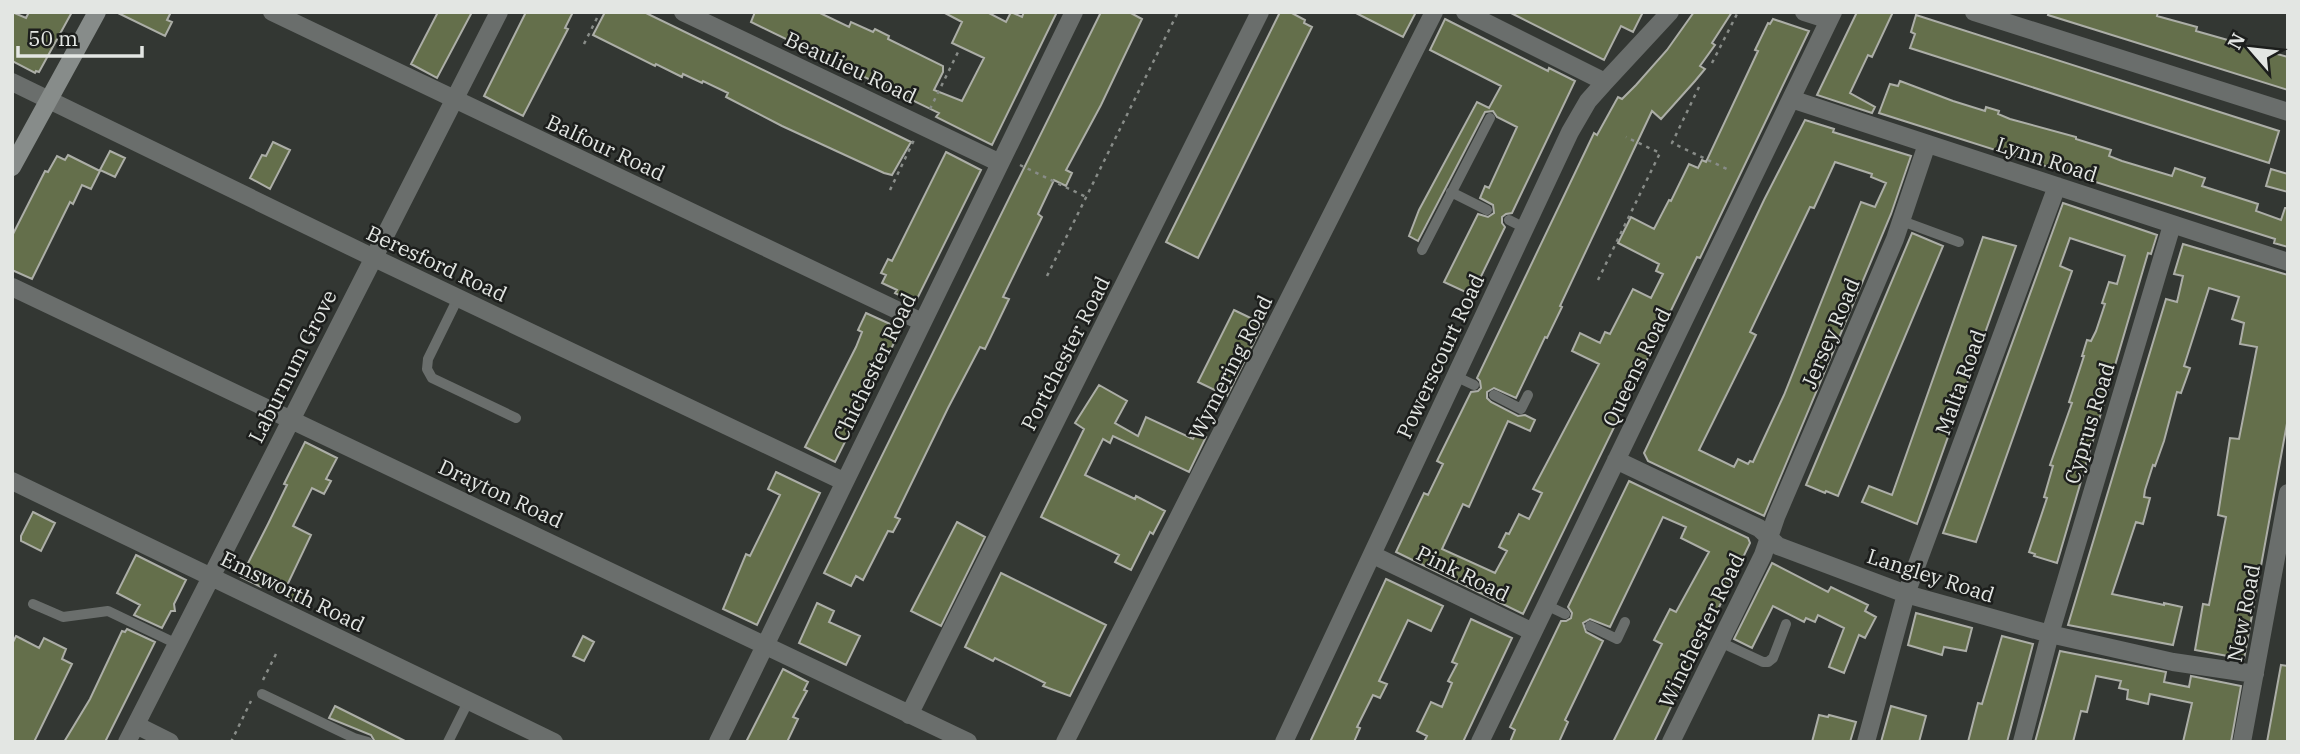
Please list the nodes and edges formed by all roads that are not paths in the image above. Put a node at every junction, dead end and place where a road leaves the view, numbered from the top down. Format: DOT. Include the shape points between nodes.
graph roads {
  1 [pos="97,12"];
  2 [pos="272,12"];
  3 [pos="499,12"];
  4 [pos="683,12"];
  5 [pos="1074,12"];
  6 [pos="1261,12"];
  7 [pos="1434,12"];
  8 [pos="1465,12"];
  9 [pos="1670,12"];
  10 [pos="1804,12"];
  11 [pos="1974,12"];
  12 [pos="1831,16"];
  13 [pos="12,82"];
  14 [pos="1605,82"];
  15 [pos="454,99"];
  16 [pos="1791,99"];
  17 [pos="48,101"];
  18 [pos="2288,112"];
  19 [pos="1490,118"];
  20 [pos="1927,144"];
  21 [pos="1001,160"];
  22 [pos="12,167"];
  23 [pos="2057,186"];
  24 [pos="1451,192"];
  25 [pos="1487,210"];
  26 [pos="1902,221"];
  27 [pos="2172,225"];
  28 [pos="1959,242"];
  29 [pos="1422,250"];
  30 [pos="372,257"];
  31 [pos="2288,261"];
  32 [pos="12,287"];
  33 [pos="458,298"];
  34 [pos="922,322"];
  35 [pos="1455,376"];
  36 [pos="1474,385"];
  37 [pos="1494,395"];
  38 [pos="1528,395"];
  39 [pos="516,418"];
  40 [pos="291,419"];
  41 [pos="1616,460"];
  42 [pos="12,481"];
  43 [pos="844,481"];
  44 [pos="2288,493"];
  45 [pos="1770,538"];
  46 [pos="1373,555"];
  47 [pos="211,576"];
  48 [pos="1906,594"];
  49 [pos="33,604"];
  50 [pos="1546,606"];
  51 [pos="1564,614"];
  52 [pos="1625,622"];
  53 [pos="1786,624"];
  54 [pos="1590,626"];
  55 [pos="1533,632"];
  56 [pos="2050,634"];
  57 [pos="1720,642"];
  58 [pos="765,643"];
  59 [pos="177,644"];
  60 [pos="2255,674"];
  61 [pos="262,694"];
  62 [pos="469,701"];
  63 [pos="909,715"];
  64 [pos="136,725"];
  65 [pos="127,742"];
  66 [pos="170,742"];
  67 [pos="368,742"];
  68 [pos="448,742"];
  69 [pos="554,742"];
  70 [pos="718,742"];
  71 [pos="968,742"];
  72 [pos="1065,742"];
  73 [pos="1284,742"];
  74 [pos="1480,742"];
  75 [pos="1671,742"];
  76 [pos="1866,742"];
  77 [pos="2022,742"];
  78 [pos="2242,742"];
  1 -- 17 [label="street"];
  2 -- 15 [label="street, Balfour Road"];
  3 -- 15 [label="street, Laburnum Grove"];
  4 -- 21 [label="street, Beaulieu Road"];
  5 -- 21 [label="street, Chichester Road"];
  6 -- 63 [label="street, Portchester Road"];
  7 -- 72 [label="street, Wymering Road"];
  8 -- 14 [label="street"];
  9 -- 14 [label="street, Powerscourt Road"];
  10 -- 12 [label="street"];
  11 -- 18 [label="street"];
  12 -- 16 [label="street, Queens Road"];
  13 -- 17 [label="street, Beresford Road"];
  14 -- 35 [label="street, Powerscourt Road" via="1588,101 1517,224"];
  15 -- 30 [label="street, Laburnum Grove"];
  15 -- 34 [label="street, Balfour Road"];
  16 -- 20 [label="street, Lynn Road"];
  16 -- 41 [label="street, Queens Road"];
  17 -- 22 [label="street"];
  17 -- 30 [label="street, Beresford Road"];
  19 -- 24 [label="lane"];
  20 -- 23 [label="street, Lynn Road"];
  20 -- 26 [label="street, Jersey Road"];
  21 -- 34 [label="street, Chichester Road"];
  23 -- 27 [label="street, Lynn Road"];
  23 -- 48 [label="street, Malta Road"];
  24 -- 25 [label="lane"];
  24 -- 29 [label="lane"];
  26 -- 28 [label="lane"];
  26 -- 45 [label="street, Jersey Road"];
  27 -- 31 [label="street, Lynn Road"];
  27 -- 56 [label="street, Cyprus Road"];
  30 -- 33 [label="street, Beresford Road"];
  30 -- 40 [label="street, Laburnum Grove"];
  32 -- 40 [label="street, Drayton Road"];
  33 -- 39 [label="lane" via="426,369 432,378"];
  33 -- 43 [label="street, Beresford Road"];
  34 -- 43 [label="street, Chichester Road"];
  35 -- 36 [label="lane"];
  35 -- 46 [label="street, Powerscourt Road"];
  37 -- 38 [label="lane" via="1521,409"];
  40 -- 47 [label="street, Laburnum Grove"];
  40 -- 58 [label="street, Drayton Road"];
  41 -- 45 [label="street, Langley Road" via="1759,527"];
  41 -- 50 [label="street, Queens Road"];
  42 -- 47 [label="street, Emsworth Road"];
  43 -- 58 [label="street, Chichester Road"];
  44 -- 60 [label="street, New Road"];
  45 -- 48 [label="street, Langley Road" via="1778,546"];
  45 -- 57 [label="street, Winchester Road"];
  46 -- 55 [label="street, Pink Road"];
  46 -- 73 [label="street, Powerscourt Road"];
  47 -- 59 [label="street, Laburnum Grove"];
  47 -- 62 [label="street, Emsworth Road"];
  48 -- 56 [label="street, Langley Road"];
  48 -- 76 [label="street, Malta Road"];
  49 -- 59 [label="lane" via="63,617 108,611"];
  50 -- 51 [label="lane"];
  50 -- 55 [label="street, Queens Road"];
  52 -- 54 [label="lane" via="1617,639"];
  53 -- 57 [label="lane" via="1768,662"];
  55 -- 74 [label="street, Queens Road"];
  56 -- 60 [label="street, Langley Road" via="2173,662"];
  56 -- 77 [label="street, Cyprus Road"];
  57 -- 75 [label="street, Winchester Road"];
  58 -- 63 [label="street, Drayton Road"];
  58 -- 70 [label="street, Chichester Road"];
  59 -- 64 [label="street, Laburnum Grove"];
  60 -- 78 [label="street, New Road"];
  61 -- 67 [label="lane"];
  62 -- 68 [label="lane"];
  62 -- 69 [label="street, Emsworth Road"];
  63 -- 71 [label="street, Drayton Road"];
  64 -- 65 [label="street, Laburnum Grove"];
  64 -- 66 [label="street"];
}
